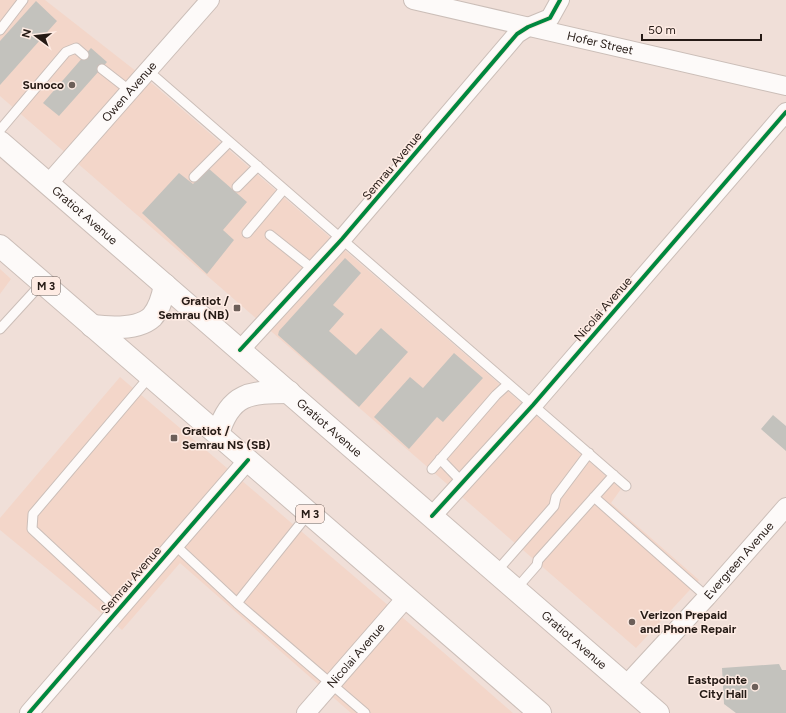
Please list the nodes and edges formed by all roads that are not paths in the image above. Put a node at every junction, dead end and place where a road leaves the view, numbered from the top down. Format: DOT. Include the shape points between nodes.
graph roads {
  1 [pos="23,0"];
  2 [pos="210,0"];
  3 [pos="414,0"];
  4 [pos="560,0"];
  5 [pos="528,27"];
  6 [pos="0,30"];
  7 [pos="84,55"];
  8 [pos="102,69"];
  9 [pos="147,70"];
  10 [pos="786,86"];
  11 [pos="129,90"];
  12 [pos="786,112"];
  13 [pos="0,130"];
  14 [pos="0,142"];
  15 [pos="230,142"];
  16 [pos="258,166"];
  17 [pos="194,177"];
  18 [pos="48,184"];
  19 [pos="237,186"];
  20 [pos="284,189"];
  21 [pos="247,233"];
  22 [pos="270,235"];
  23 [pos="342,240"];
  24 [pos="0,246"];
  25 [pos="314,270"];
  26 [pos="42,283"];
  27 [pos="165,286"];
  28 [pos="92,326"];
  29 [pos="0,328"];
  30 [pos="240,350"];
  31 [pos="150,376"];
  32 [pos="508,384"];
  33 [pos="289,392"];
  34 [pos="533,405"];
  35 [pos="218,434"];
  36 [pos="589,452"];
  37 [pos="440,459"];
  38 [pos="248,460"];
  39 [pos="432,469"];
  40 [pos="614,475"];
  41 [pos="462,482"];
  42 [pos="626,486"];
  43 [pos="594,497"];
  44 [pos="786,507"];
  45 [pos="309,513"];
  46 [pos="432,516"];
  47 [pos="175,545"];
  48 [pos="496,572"];
  49 [pos="516,589"];
  50 [pos="707,597"];
  51 [pos="406,598"];
  52 [pos="237,603"];
  53 [pos="119,610"];
  54 [pos="331,684"];
  55 [pos="626,685"];
  56 [pos="29,713"];
  57 [pos="306,713"];
  58 [pos="365,713"];
  59 [pos="540,713"];
  60 [pos="658,713"];
  1 -- 6 [label="lane"];
  2 -- 9 [label="street, Owen Avenue"];
  3 -- 5 [label="street, Hofer Street"];
  4 -- 5 [label="street, Semrau Avenue" via="550,18"];
  5 -- 10 [label="street, Hofer Street"];
  5 -- 23 [label="street, Semrau Avenue" via="517,34"];
  7 -- 13 [label="lane" via="76,48 66,52"];
  8 -- 11 [label="lane"];
  9 -- 11 [label="street, Owen Avenue"];
  9 -- 15 [label="lane"];
  11 -- 18 [label="street, Owen Avenue"];
  12 -- 34 [label="street, Nicolai Avenue"];
  14 -- 18 [label="main road, Gratiot Avenue"];
  15 -- 16 [label="lane"];
  15 -- 17 [label="lane"];
  16 -- 19 [label="lane"];
  16 -- 20 [label="lane"];
  18 -- 27 [label="main road, Gratiot Avenue"];
  20 -- 21 [label="lane"];
  20 -- 23 [label="lane"];
  22 -- 25 [label="lane"];
  23 -- 25 [label="street, Semrau Avenue"];
  23 -- 32 [label="lane"];
  24 -- 26 [label="main road, M 3"];
  25 -- 30 [label="street, Semrau Avenue"];
  26 -- 28 [label="main road, M 3"];
  26 -- 29 [label="lane"];
  27 -- 28 [label="main road" via="158,308 152,317 145,321 124,327"];
  27 -- 30 [label="main road, Gratiot Avenue"];
  28 -- 31 [label="main road, M 3"];
  30 -- 33 [label="main road, Gratiot Avenue"];
  31 -- 35 [label="main road, M 3"];
  31 -- 53 [label="lane" via="33,514 32,529"];
  32 -- 34 [label="lane"];
  32 -- 37 [label="lane"];
  33 -- 35 [label="main road" via="258,393 238,400 225,414"];
  33 -- 46 [label="main road, Gratiot Avenue"];
  34 -- 36 [label="lane"];
  34 -- 41 [label="street, Nicolai Avenue"];
  35 -- 38 [label="main road, M 3"];
  36 -- 40 [label="lane"];
  36 -- 48 [label="lane" via="556,497 554,506"];
  37 -- 39 [label="lane"];
  37 -- 41 [label="lane"];
  38 -- 45 [label="main road, M 3"];
  38 -- 47 [label="street, Semrau Avenue"];
  40 -- 42 [label="lane"];
  40 -- 43 [label="lane"];
  41 -- 46 [label="street, Nicolai Avenue"];
  43 -- 49 [label="lane"];
  43 -- 50 [label="lane"];
  44 -- 50 [label="street, Evergreen Avenue"];
  45 -- 51 [label="main road, M 3"];
  45 -- 52 [label="lane"];
  46 -- 48 [label="main road, Gratiot Avenue"];
  47 -- 52 [label="lane"];
  47 -- 53 [label="street, Semrau Avenue"];
  48 -- 49 [label="main road, Gratiot Avenue"];
  49 -- 55 [label="main road, Gratiot Avenue"];
  50 -- 55 [label="street, Evergreen Avenue"];
  51 -- 54 [label="street, Nicolai Avenue"];
  51 -- 59 [label="main road, M 3"];
  52 -- 54 [label="lane"];
  53 -- 56 [label="street, Semrau Avenue"];
  54 -- 57 [label="street, Nicolai Avenue"];
  54 -- 58 [label="lane"];
  55 -- 60 [label="main road, Gratiot Avenue"];
}
